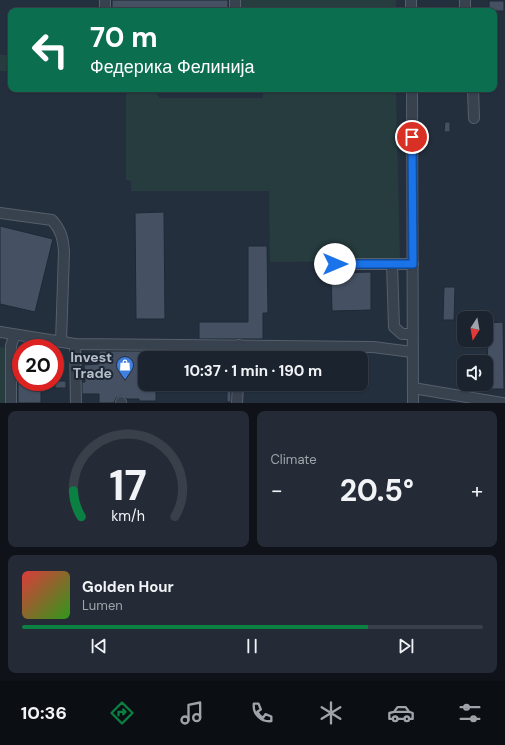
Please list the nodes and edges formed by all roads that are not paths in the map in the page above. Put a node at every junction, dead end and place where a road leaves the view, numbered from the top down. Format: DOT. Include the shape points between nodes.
graph roads {
  1 [pos="412,92"];
  2 [pos="473,92"];
  3 [pos="474,118"];
  4 [pos="0,212"];
  5 [pos="335,264"];
  6 [pos="392,264"];
  7 [pos="413,264"];
  8 [pos="0,332"];
  9 [pos="412,334"];
  10 [pos="14,336"];
  11 [pos="38,339"];
  12 [pos="61,339"];
  13 [pos="64,342"];
  14 [pos="75,344"];
  15 [pos="239,345"];
  16 [pos="239,351"];
  17 [pos="412,352"];
  18 [pos="413,388"];
  19 [pos="238,391"];
  20 [pos="11,403"];
  21 [pos="76,403"];
  22 [pos="237,403"];
  23 [pos="413,403"];
  24 [pos="502,403"];
  1 -- 7 [label="street"];
  2 -- 3 [label="street"];
  4 -- 12 [label="street" via="52,220 59,228 64,252"];
  5 -- 6 [label="street"];
  6 -- 7 [label="street"];
  6 -- 9 [label="street" via="394,327 402,334"];
  7 -- 9 [label="street"];
  8 -- 10 [label="street"];
  9 -- 17 [label="street"];
  10 -- 11 [label="street"];
  10 -- 20 [label="street"];
  13 -- 14 [label="street"];
  14 -- 15 [label="street"];
  14 -- 21 [label="street"];
  15 -- 16 [label="street"];
  15 -- 17 [label="street" via="373,347"];
  17 -- 18 [label="street"];
  18 -- 23 [label="street"];
  18 -- 24 [label="street"];
  19 -- 22 [label="street"];
}
